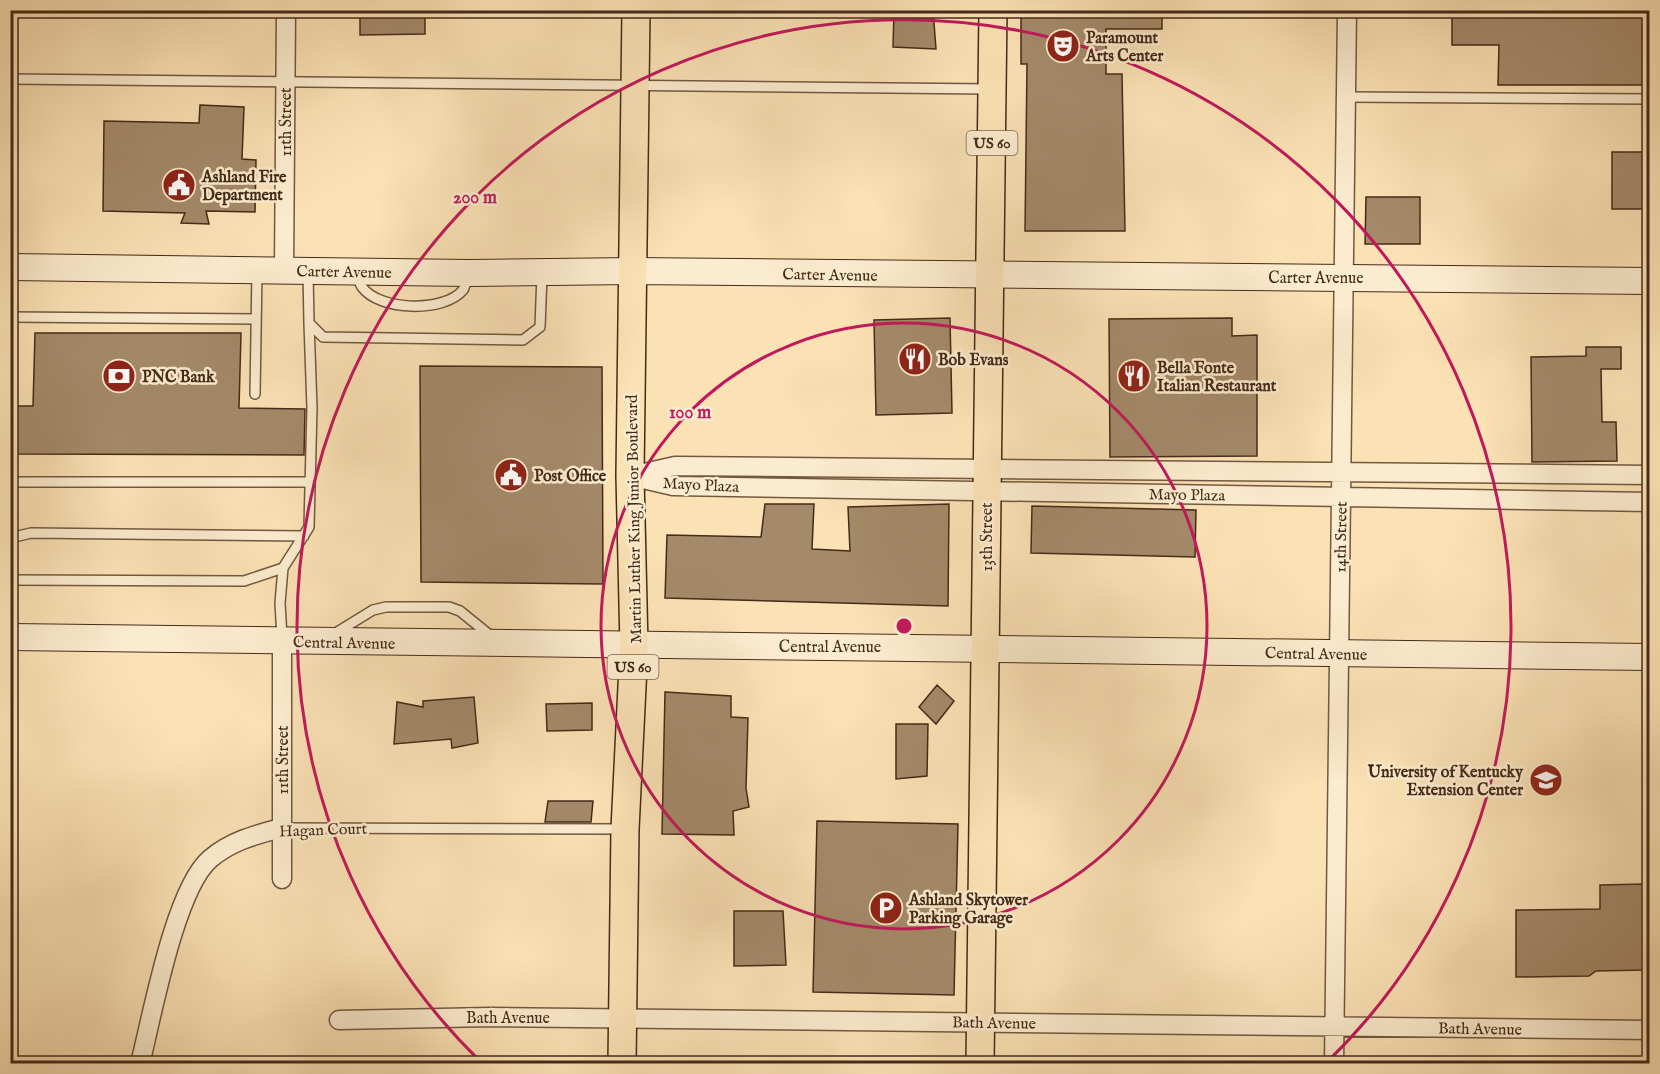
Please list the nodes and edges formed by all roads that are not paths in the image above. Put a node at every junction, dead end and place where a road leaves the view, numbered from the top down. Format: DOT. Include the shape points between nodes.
graph roads {
  1 [pos="286,10"];
  2 [pos="636,10"];
  3 [pos="993,10"];
  4 [pos="1347,10"];
  5 [pos="10,79"];
  6 [pos="285,83"];
  7 [pos="635,86"];
  8 [pos="992,89"];
  9 [pos="1347,96"];
  10 [pos="1650,99"];
  11 [pos="10,267"];
  12 [pos="257,270"];
  13 [pos="296,270"];
  14 [pos="357,271"];
  15 [pos="633,271"];
  16 [pos="542,272"];
  17 [pos="470,273"];
  18 [pos="990,276"];
  19 [pos="1346,277"];
  20 [pos="1650,280"];
  21 [pos="10,317"];
  22 [pos="256,319"];
  23 [pos="309,323"];
  24 [pos="255,394"];
  25 [pos="1341,473"];
  26 [pos="1650,475"];
  27 [pos="630,476"];
  28 [pos="986,480"];
  29 [pos="10,482"];
  30 [pos="309,482"];
  31 [pos="1341,496"];
  32 [pos="1650,502"];
  33 [pos="304,536"];
  34 [pos="10,538"];
  35 [pos="283,568"];
  36 [pos="10,580"];
  37 [pos="10,637"];
  38 [pos="282,641"];
  39 [pos="320,642"];
  40 [pos="498,643"];
  41 [pos="634,646"];
  42 [pos="986,648"];
  43 [pos="1339,653"];
  44 [pos="1650,657"];
  45 [pos="281,828"];
  46 [pos="625,829"];
  47 [pos="282,879"];
  48 [pos="622,1018"];
  49 [pos="339,1020"];
  50 [pos="980,1022"];
  51 [pos="1335,1026"];
  52 [pos="1650,1030"];
  53 [pos="140,1064"];
  54 [pos="622,1064"];
  55 [pos="980,1064"];
  56 [pos="1334,1064"];
  1 -- 6 [label="street, 11th Street"];
  2 -- 7 [label="main road, Martin Luther King Junior Boulevard / US 60"];
  3 -- 8 [label="main road, 13th Street / US 60"];
  4 -- 9 [label="street, 14th Street"];
  5 -- 6 [label="lane"];
  6 -- 7 [label="lane"];
  6 -- 13 [label="street, 11th Street"];
  7 -- 8 [label="lane"];
  7 -- 15 [label="main road, Martin Luther King Junior Boulevard / US 60"];
  8 -- 18 [label="main road, 13th Street / US 60"];
  9 -- 10 [label="lane"];
  9 -- 19 [label="street, 14th Street"];
  11 -- 12 [label="street, Carter Avenue"];
  12 -- 13 [label="street, Carter Avenue"];
  12 -- 22 [label="lane"];
  13 -- 14 [label="street, Carter Avenue"];
  13 -- 23 [label="lane"];
  14 -- 17 [label="street, Carter Avenue"];
  14 -- 17 [label="lane" via="361,286 369,294 405,306 443,302 463,290"];
  15 -- 16 [label="street, Carter Avenue"];
  15 -- 18 [label="street, Carter Avenue"];
  15 -- 27 [label="main road, Martin Luther King Junior Boulevard / US 60"];
  16 -- 17 [label="street, Carter Avenue"];
  16 -- 23 [label="lane" via="540,327 523,340 323,337"];
  18 -- 19 [label="street, Carter Avenue"];
  18 -- 28 [label="main road, 13th Street / US 60"];
  19 -- 20 [label="street, Carter Avenue"];
  19 -- 25 [label="street, 14th Street"];
  21 -- 22 [label="lane"];
  22 -- 24 [label="lane"];
  23 -- 30 [label="lane"];
  25 -- 26 [label="street, Mayo Plaza"];
  25 -- 28 [label="street, Mayo Plaza"];
  25 -- 31 [label="street, 14th Street"];
  27 -- 28 [label="street, Mayo Plaza" via="675,466"];
  27 -- 41 [label="main road, Martin Luther King Junior Boulevard / US 60"];
  28 -- 31 [label="street, Mayo Plaza"];
  28 -- 42 [label="main road, 13th Street / US 60"];
  29 -- 30 [label="lane"];
  30 -- 33 [label="lane" via="309,527"];
  31 -- 32 [label="street, Mayo Plaza"];
  31 -- 43 [label="street, 14th Street"];
  33 -- 34 [label="lane" via="32,533"];
  33 -- 35 [label="lane"];
  35 -- 36 [label="lane" via="244,581"];
  35 -- 38 [label="lane"];
  37 -- 38 [label="street, Central Avenue"];
  38 -- 39 [label="street, Central Avenue"];
  38 -- 45 [label="street, 11th Street"];
  39 -- 40 [label="street, Central Avenue"];
  39 -- 40 [label="lane" via="374,610 449,607 460,611"];
  40 -- 41 [label="street, Central Avenue"];
  41 -- 42 [label="street, Central Avenue"];
  41 -- 46 [label="main road, Martin Luther King Junior Boulevard / US 60"];
  42 -- 43 [label="street, Central Avenue"];
  42 -- 50 [label="main road, 13th Street / US 60"];
  43 -- 44 [label="street, Central Avenue"];
  43 -- 51 [label="street, 14th Street"];
  45 -- 46 [label="lane, Hagan Court"];
  45 -- 47 [label="street, 11th Street"];
  45 -- 53 [label="street, Hagan Court" via="228,846 208,860 191,882 169,946"];
  46 -- 48 [label="main road, Martin Luther King Junior Boulevard / US 60"];
  48 -- 49 [label="street, Bath Avenue"];
  48 -- 50 [label="street, Bath Avenue"];
  48 -- 54 [label="main road, Martin Luther King Junior Boulevard / US 60"];
  50 -- 51 [label="street, Bath Avenue"];
  50 -- 55 [label="main road, 13th Street / US 60"];
  51 -- 52 [label="street, Bath Avenue"];
  51 -- 56 [label="street, 14th Street"];
}
